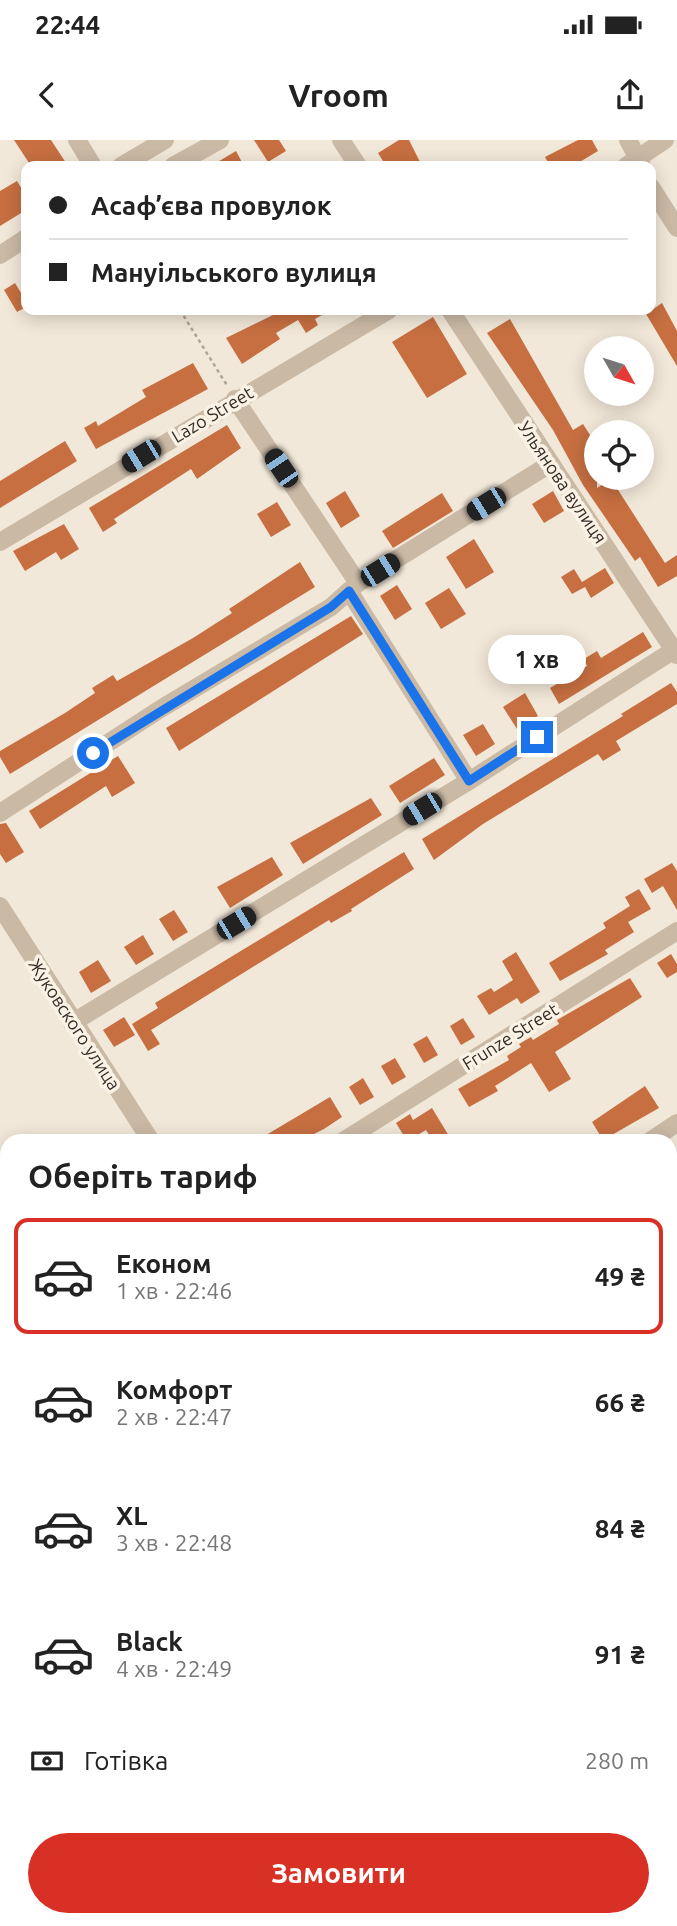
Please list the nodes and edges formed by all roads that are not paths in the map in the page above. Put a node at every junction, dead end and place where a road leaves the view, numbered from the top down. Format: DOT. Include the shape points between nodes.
graph roads {
  1 [pos="77,140"];
  2 [pos="165,140"];
  3 [pos="220,140"];
  4 [pos="341,140"];
  5 [pos="628,140"];
  6 [pos="665,140"];
  7 [pos="90,161"];
  8 [pos="129,161"];
  9 [pos="182,161"];
  10 [pos="355,161"];
  11 [pos="634,161"];
  12 [pos="638,161"];
  13 [pos="656,195"];
  14 [pos="677,228"];
  15 [pos="379,315"];
  16 [pos="453,315"];
  17 [pos="235,399"];
  18 [pos="550,464"];
  19 [pos="0,542"];
  20 [pos="354,587"];
  21 [pos="676,651"];
  22 [pos="469,781"];
  23 [pos="0,813"];
  24 [pos="0,906"];
  25 [pos="677,931"];
  26 [pos="72,1023"];
  27 [pos="677,1123"];
  28 [pos="146,1134"];
  29 [pos="355,1134"];
  30 [pos="660,1134"];
  1 -- 7 [label="street"];
  2 -- 8 [label="street"];
  3 -- 9 [label="street"];
  4 -- 10 [label="street"];
  5 -- 11 [label="street"];
  6 -- 12 [label="street"];
  13 -- 14 [label="street"];
  15 -- 17 [label="street, Lazo Street"];
  16 -- 18 [label="street, Ульянова вулиця"];
  17 -- 19 [label="street, Lazo Street"];
  17 -- 20 [label="street"];
  18 -- 20 [label="street"];
  18 -- 21 [label="street, Ульянова вулиця"];
  20 -- 22 [label="street"];
  20 -- 23 [label="street" via="331,607"];
  21 -- 22 [label="street"];
  22 -- 26 [label="street"];
  24 -- 26 [label="street, Жуковского улица"];
  25 -- 29 [label="street, Frunze Street"];
  26 -- 28 [label="street, Жуковского улица"];
  27 -- 30 [label="street"];
}
